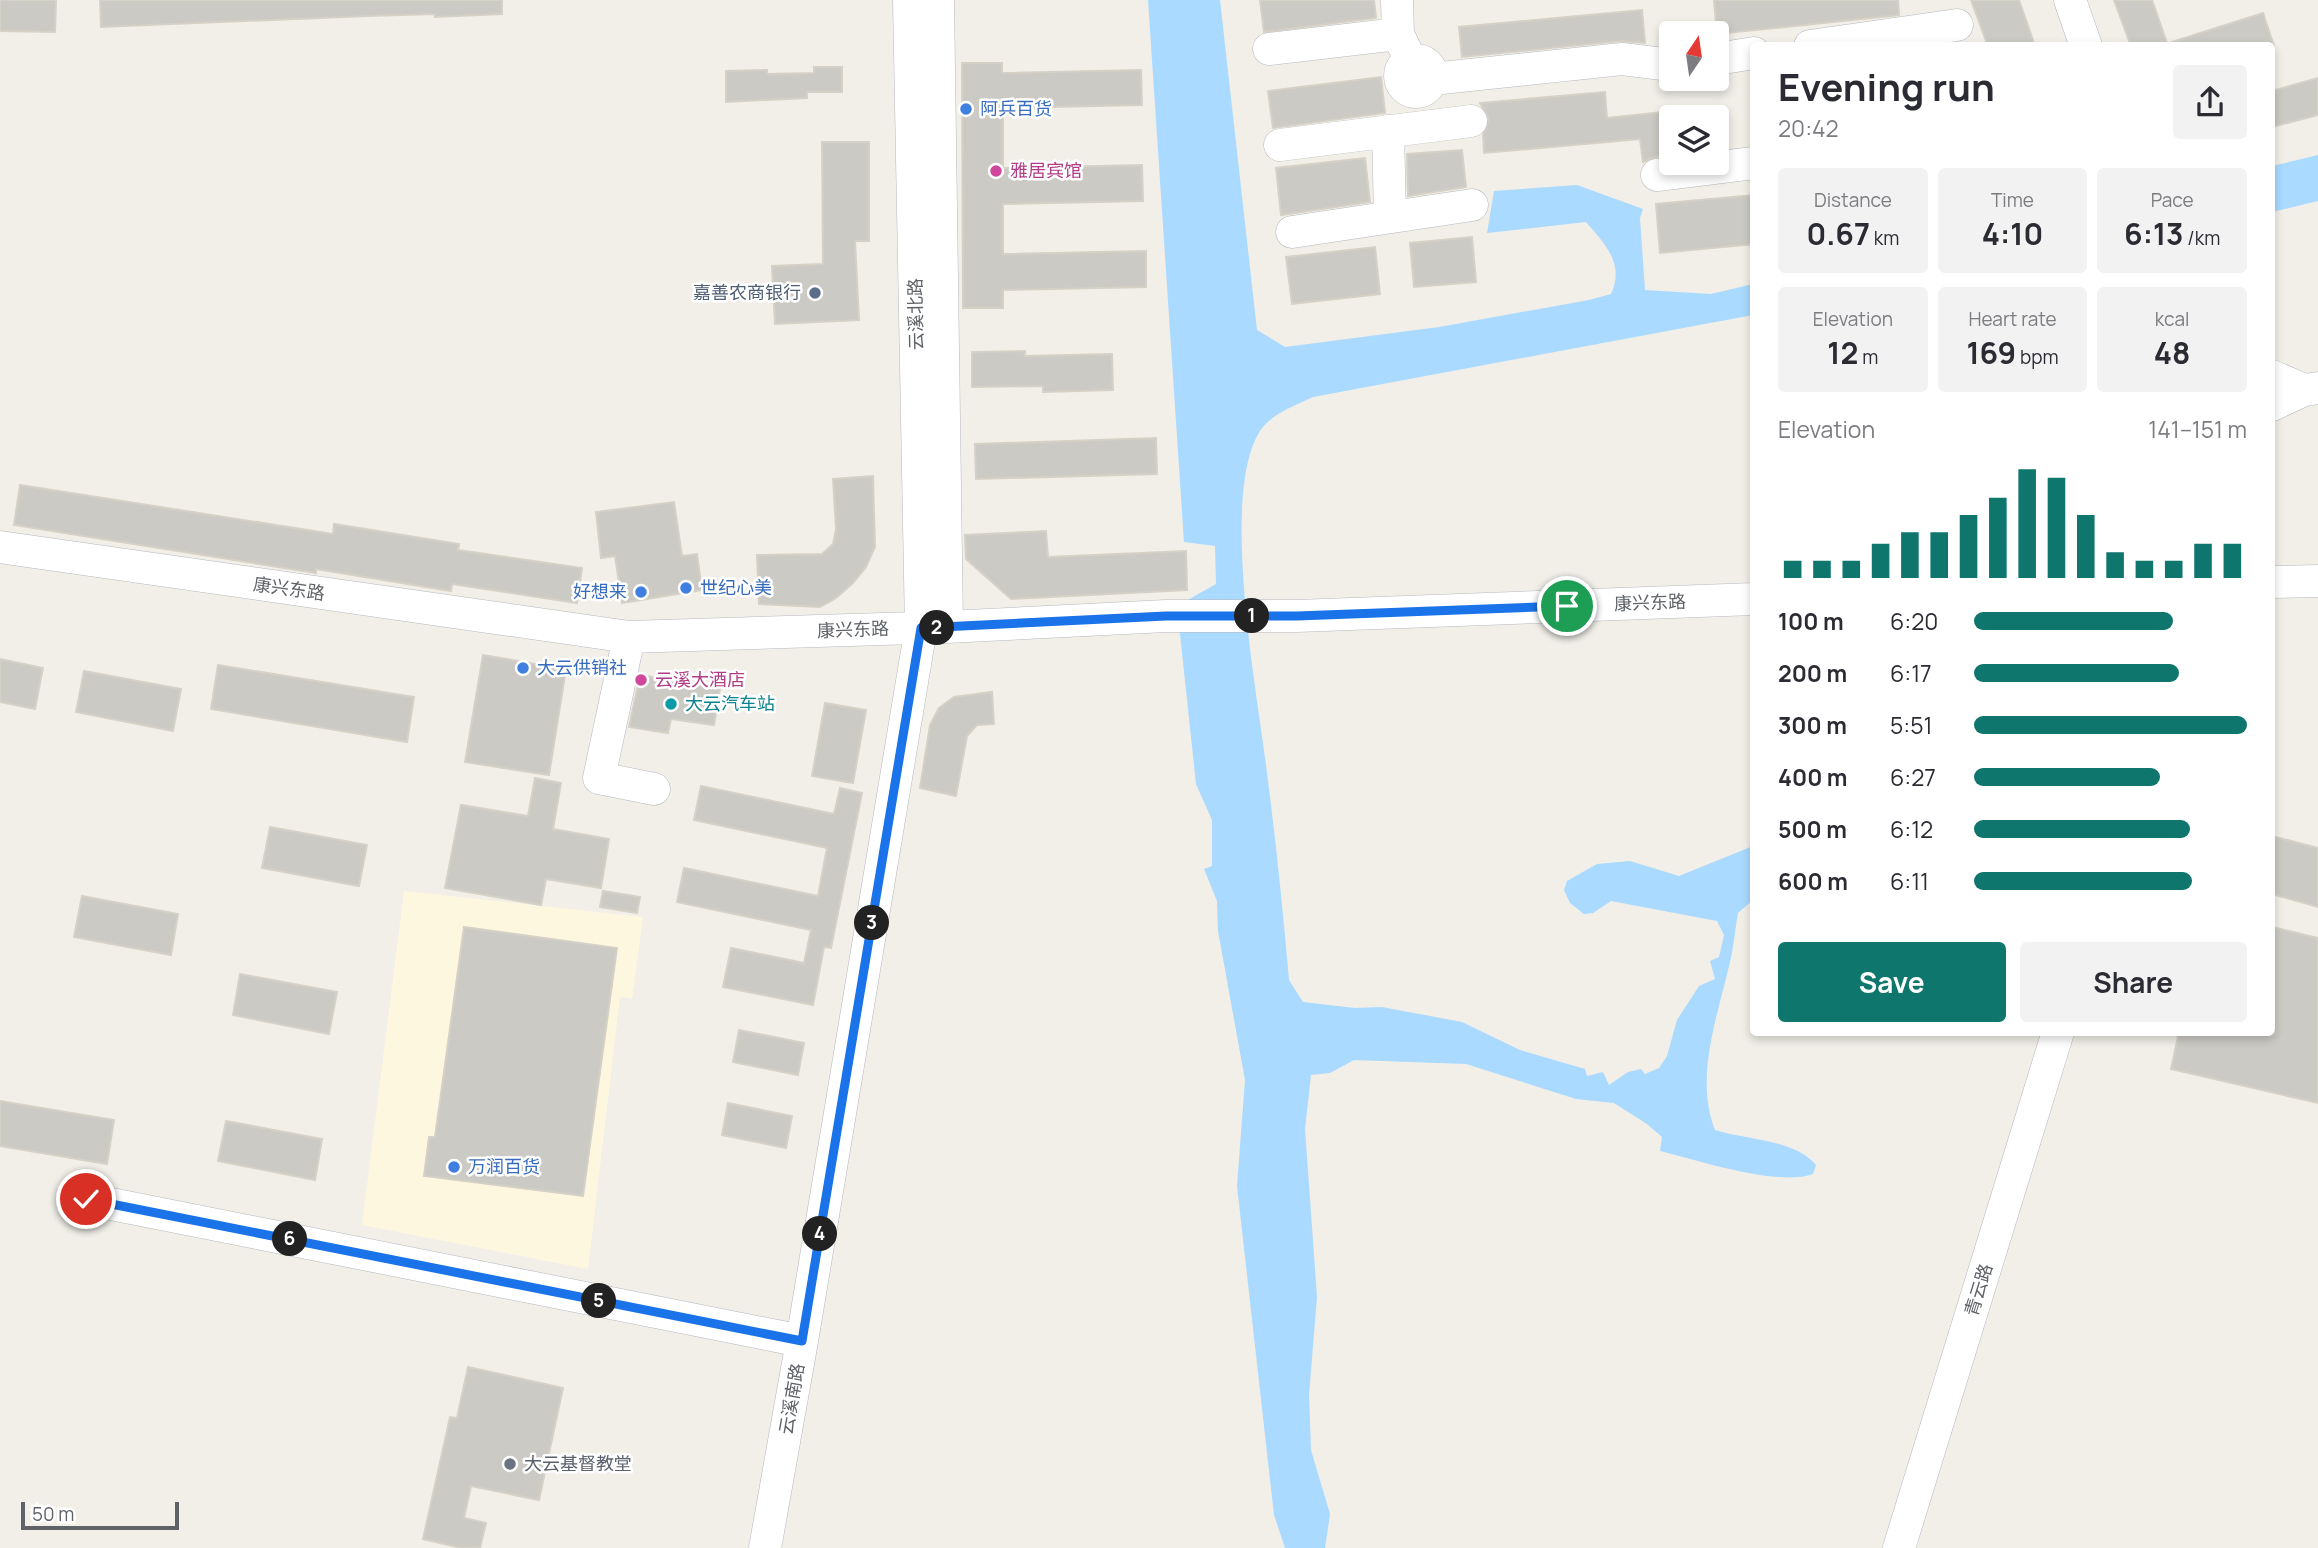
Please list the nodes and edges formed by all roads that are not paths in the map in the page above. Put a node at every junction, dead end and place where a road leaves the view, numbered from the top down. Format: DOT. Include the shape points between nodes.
graph roads {
  1 [pos="909,0"];
  2 [pos="938,0"];
  3 [pos="1397,0"];
  4 [pos="2070,0"];
  5 [pos="1956,24"];
  6 [pos="1837,42"];
  7 [pos="2084,42"];
  8 [pos="1269,50"];
  9 [pos="1750,54"];
  10 [pos="1729,57"];
  11 [pos="1659,64"];
  12 [pos="1412,66"];
  13 [pos="1471,121"];
  14 [pos="1392,130"];
  15 [pos="1280,145"];
  16 [pos="1750,163"];
  17 [pos="1657,175"];
  18 [pos="1472,205"];
  19 [pos="1390,216"];
  20 [pos="1292,232"];
  21 [pos="2275,377"];
  22 [pos="2311,389"];
  23 [pos="2275,404"];
  24 [pos="0,547"];
  25 [pos="2318,581"];
  26 [pos="2275,582"];
  27 [pos="1750,599"];
  28 [pos="934,628"];
  29 [pos="629,637"];
  30 [pos="654,789"];
  31 [pos="2057,1036"];
  32 [pos="86,1199"];
  33 [pos="802,1341"];
  34 [pos="765,1548"];
  35 [pos="1899,1548"];
  1 -- 28 [label="street, 云溪北路"];
  2 -- 28 [label="street, 云溪北路"];
  3 -- 12 [label="street"];
  4 -- 7 [label="street"];
  5 -- 6 [label="street"];
  8 -- 12 [label="street"];
  9 -- 10 [label="street"];
  11 -- 12 [label="street" via="1622,59"];
  12 -- 14 [label="street"];
  13 -- 14 [label="street"];
  14 -- 15 [label="street"];
  14 -- 19 [label="street"];
  16 -- 17 [label="street"];
  18 -- 19 [label="street"];
  19 -- 20 [label="street"];
  21 -- 22 [label="street"];
  22 -- 23 [label="street"];
  24 -- 29 [label="street, 康兴东路"];
  25 -- 26 [label="street"];
  27 -- 28 [label="street, 康兴东路" via="1297,616 1166,616"];
  28 -- 29 [label="street, 康兴东路"];
  28 -- 33 [label="street, 云溪南路"];
  29 -- 30 [label="street" via="599,778"];
  31 -- 35 [label="street, 青云路"];
  32 -- 33 [label="street"];
  33 -- 34 [label="street, 云溪南路"];
}
